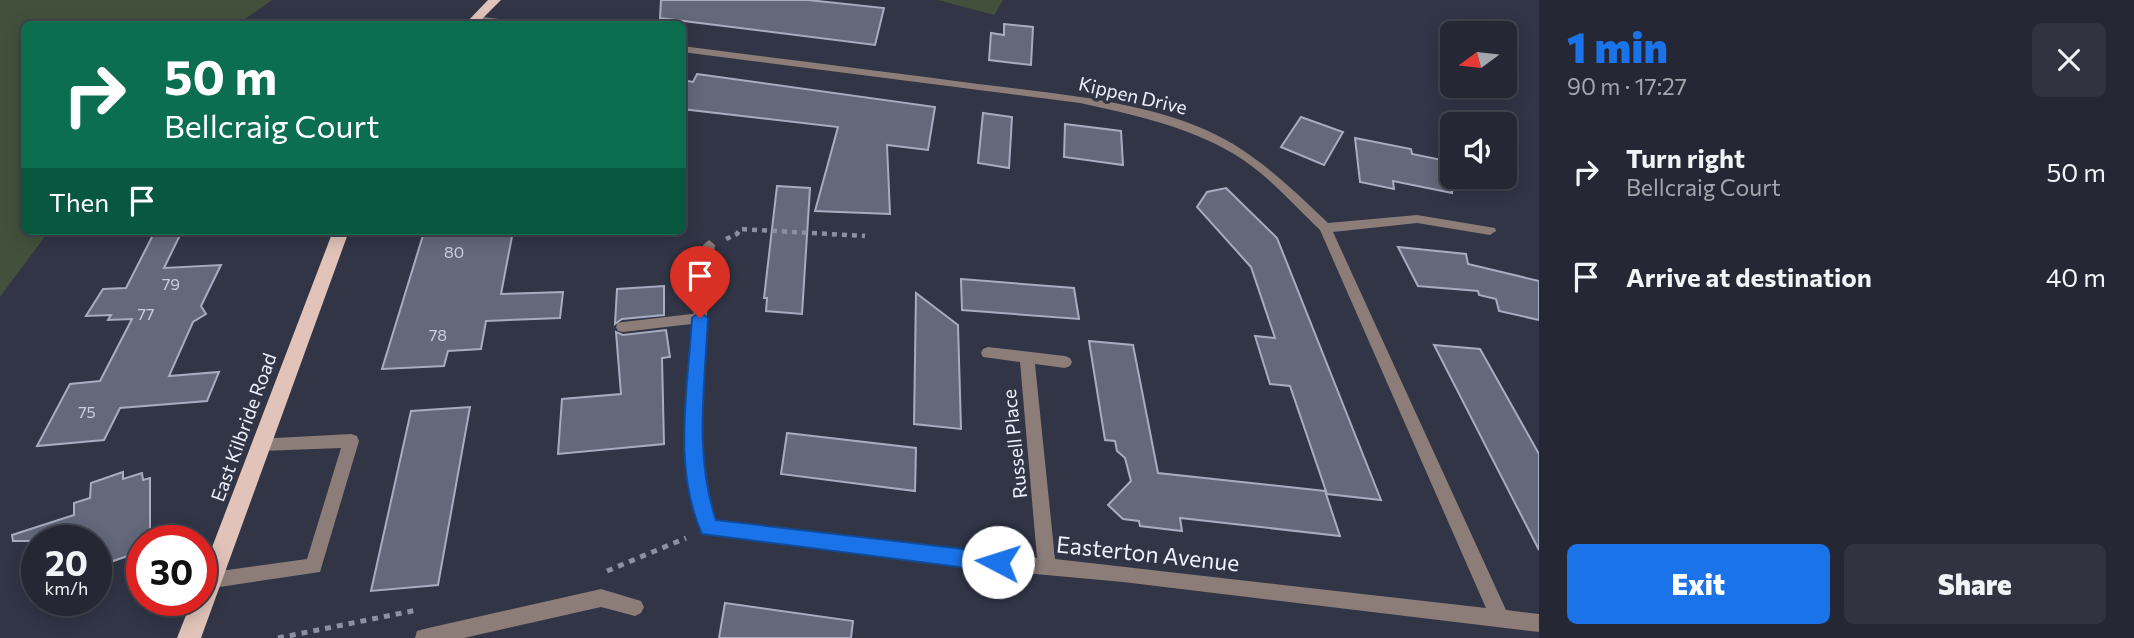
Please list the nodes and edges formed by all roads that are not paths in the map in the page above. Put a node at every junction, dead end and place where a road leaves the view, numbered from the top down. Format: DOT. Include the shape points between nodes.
graph roads {
  1 [pos="495,0"];
  2 [pos="474,21"];
  3 [pos="686,50"];
  4 [pos="1325,228"];
  5 [pos="1490,231"];
  6 [pos="340,235"];
  7 [pos="709,245"];
  8 [pos="700,318"];
  9 [pos="623,327"];
  10 [pos="988,353"];
  11 [pos="1027,358"];
  12 [pos="1065,362"];
  13 [pos="262,444"];
  14 [pos="1047,567"];
  15 [pos="217,569"];
  16 [pos="217,579"];
  17 [pos="635,607"];
  18 [pos="198,616"];
  19 [pos="1500,618"];
  20 [pos="1539,623"];
  21 [pos="477,631"];
  22 [pos="189,638"];
  23 [pos="424,638"];
  1 -- 2 [label="main road"];
  3 -- 4 [label="street, Kippen Drive" via="1080,100 1148,115 1201,132 1241,153"];
  4 -- 5 [label="street" via="1417,219"];
  4 -- 19 [label="street, Kippen Drive"];
  6 -- 13 [label="main road, East Kilbride Road"];
  7 -- 8 [label="street"];
  8 -- 9 [label="street"];
  8 -- 14 [label="street, Easterton Avenue" via="693,441 709,528"];
  10 -- 11 [label="street"];
  11 -- 12 [label="street"];
  11 -- 14 [label="street, Russell Place"];
  13 -- 15 [label="main road, East Kilbride Road"];
  13 -- 16 [label="street" via="351,441 314,566"];
  14 -- 19 [label="street, Easterton Avenue"];
  17 -- 21 [label="street" via="601,598"];
  18 -- 22 [label="main road, East Kilbride Road"];
  19 -- 20 [label="street, Easterton Avenue"];
  21 -- 23 [label="street"];
}
